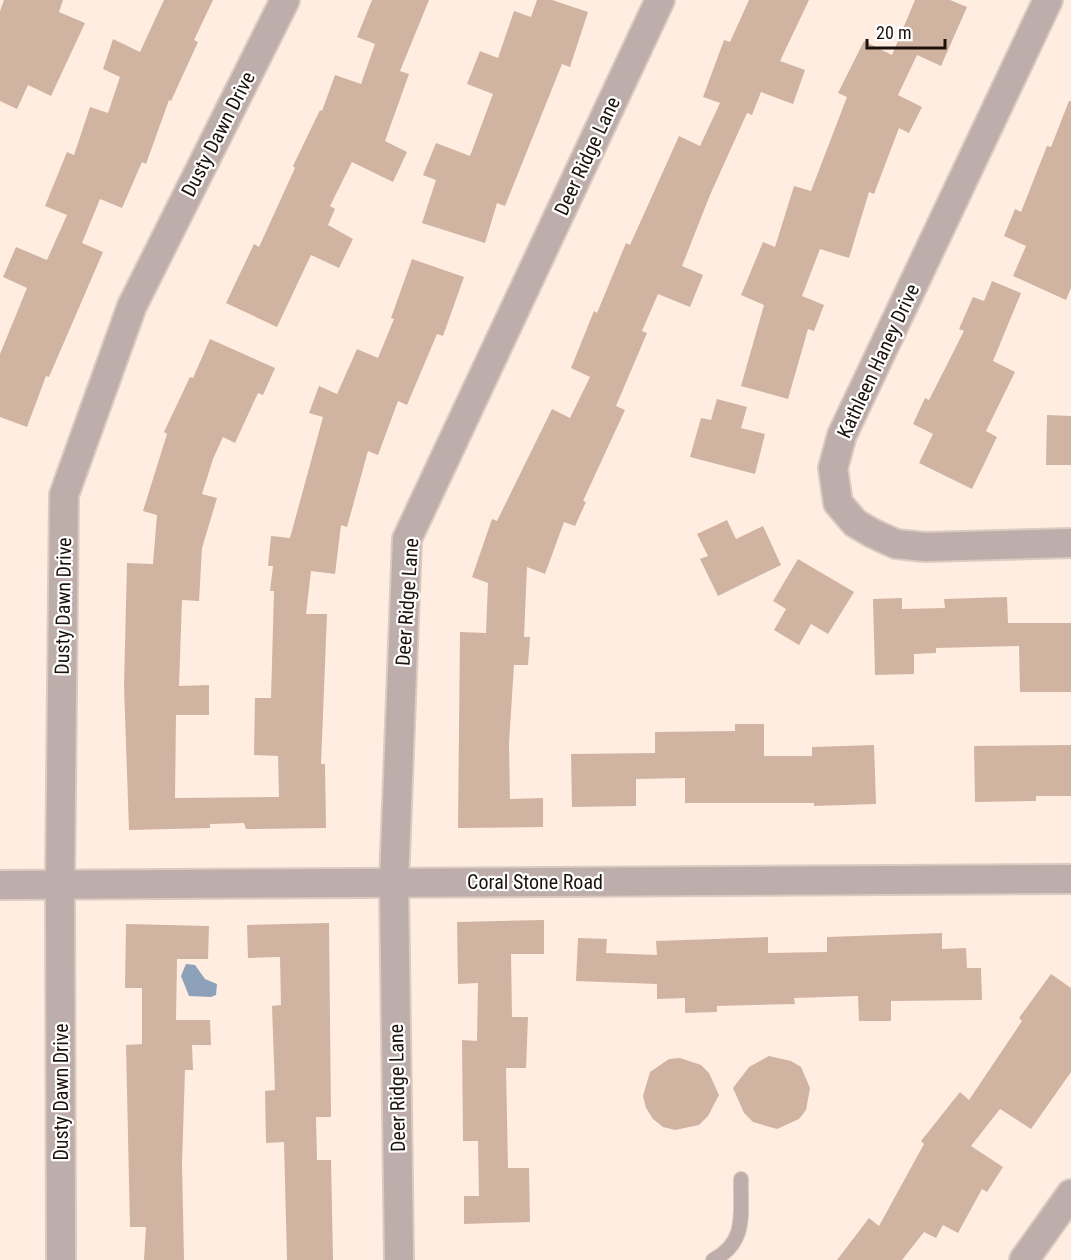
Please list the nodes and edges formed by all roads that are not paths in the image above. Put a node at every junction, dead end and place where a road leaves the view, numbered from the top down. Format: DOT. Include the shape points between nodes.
graph roads {
  1 [pos="285,0"];
  2 [pos="660,0"];
  3 [pos="1048,0"];
  4 [pos="1071,543"];
  5 [pos="1071,879"];
  6 [pos="394,883"];
  7 [pos="60,884"];
  8 [pos="0,885"];
  9 [pos="741,1179"];
  10 [pos="1071,1194"];
  11 [pos="61,1260"];
  12 [pos="399,1260"];
  13 [pos="713,1260"];
  14 [pos="1024,1260"];
  1 -- 7 [label="street, Dusty Dawn Drive" via="132,306 64,495"];
  2 -- 6 [label="street, Deer Ridge Lane" via="407,539"];
  3 -- 4 [label="street, Kathleen Haney Drive" via="842,435 833,468 838,503 855,523 896,544 925,547"];
  5 -- 6 [label="street, Coral Stone Road"];
  6 -- 7 [label="street, Coral Stone Road"];
  6 -- 12 [label="street, Deer Ridge Lane"];
  7 -- 8 [label="street, Coral Stone Road"];
  7 -- 11 [label="street, Dusty Dawn Drive"];
  9 -- 13 [label="lane" via="739,1233 729,1252"];
  10 -- 14 [label="street"];
}
